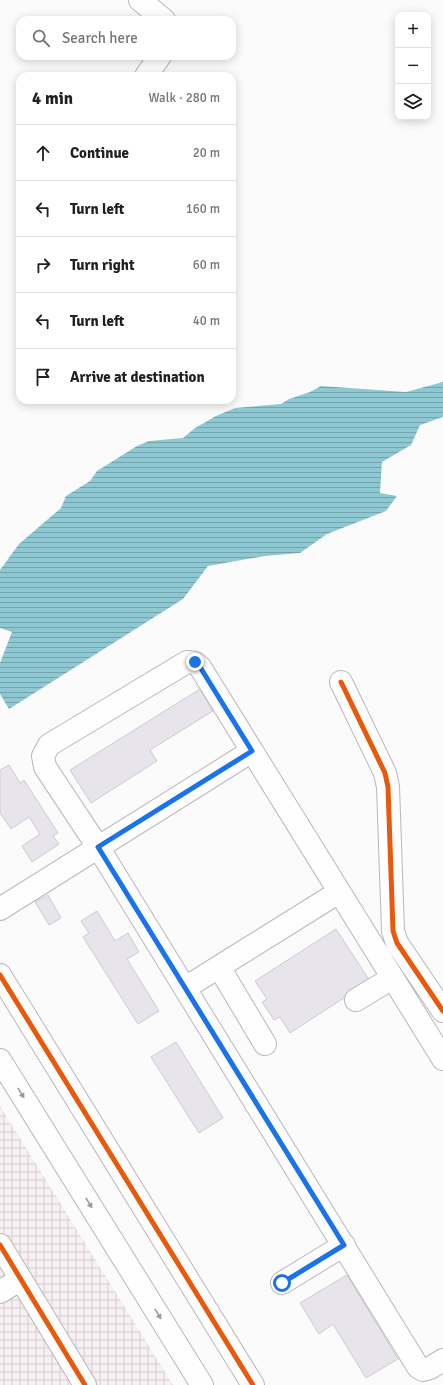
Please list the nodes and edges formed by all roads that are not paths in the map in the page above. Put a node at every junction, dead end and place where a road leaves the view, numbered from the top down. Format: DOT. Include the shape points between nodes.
graph roads {
  1 [pos="140,0"];
  2 [pos="159,16"];
  3 [pos="157,60"];
  4 [pos="149,72"];
  5 [pos="341,682"];
  6 [pos="252,751"];
  7 [pos="98,847"];
  8 [pos="340,892"];
  9 [pos="0,909"];
  10 [pos="219,967"];
  11 [pos="0,975"];
  12 [pos="392,978"];
  13 [pos="185,988"];
  14 [pos="356,1000"];
  15 [pos="443,1011"];
  16 [pos="265,1044"];
  17 [pos="443,1059"];
  18 [pos="0,1060"];
  19 [pos="0,1245"];
  20 [pos="344,1245"];
  21 [pos="21,1279"];
  22 [pos="282,1283"];
  23 [pos="0,1292"];
  24 [pos="443,1360"];
  25 [pos="85,1385"];
  26 [pos="202,1385"];
  27 [pos="253,1385"];
  1 -- 2 [label="street"];
  3 -- 4 [label="street"];
  5 -- 15 [label="street" via="385,773 388,787 393,931 397,943"];
  6 -- 7 [label="street"];
  6 -- 7 [label="street" via="195,662 187,662 50,745 43,756 45,767"];
  6 -- 8 [label="street"];
  7 -- 9 [label="street"];
  7 -- 13 [label="street"];
  8 -- 10 [label="street"];
  8 -- 12 [label="street"];
  10 -- 13 [label="street"];
  10 -- 16 [label="street"];
  11 -- 27 [label="street"];
  12 -- 14 [label="street"];
  12 -- 17 [label="street"];
  13 -- 20 [label="street"];
  18 -- 26 [label="street, one-way"];
  19 -- 21 [label="street"];
  20 -- 22 [label="street"];
  20 -- 24 [label="street" via="418,1367 423,1370"];
  21 -- 23 [label="street"];
  21 -- 25 [label="street"];
}
